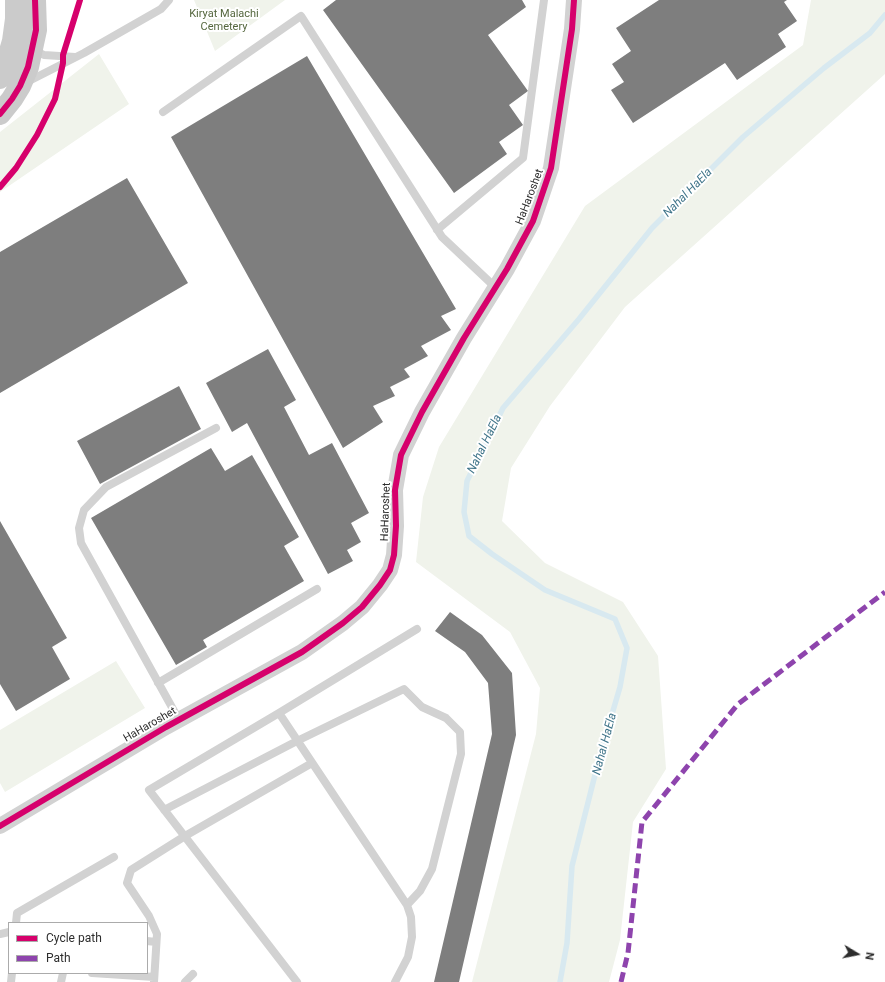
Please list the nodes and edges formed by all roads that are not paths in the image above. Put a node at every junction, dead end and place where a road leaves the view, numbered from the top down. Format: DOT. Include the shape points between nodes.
graph roads {
  1 [pos="16,0"];
  2 [pos="35,0"];
  3 [pos="169,0"];
  4 [pos="544,0"];
  5 [pos="574,0"];
  6 [pos="32,50"];
  7 [pos="75,57"];
  8 [pos="0,78"];
  9 [pos="20,86"];
  10 [pos="163,112"];
  11 [pos="0,114"];
  12 [pos="437,230"];
  13 [pos="496,288"];
  14 [pos="216,428"];
  15 [pos="317,589"];
  16 [pos="417,630"];
  17 [pos="158,683"];
  18 [pos="279,714"];
  19 [pos="179,720"];
  20 [pos="297,742"];
  21 [pos="312,763"];
  22 [pos="164,810"];
  23 [pos="0,826"];
  24 [pos="185,836"];
  25 [pos="114,857"];
  26 [pos="407,905"];
  27 [pos="16,922"];
  28 [pos="148,941"];
  29 [pos="156,942"];
  30 [pos="101,974"];
  31 [pos="193,974"];
  32 [pos="154,980"];
  33 [pos="185,982"];
  34 [pos="297,982"];
  35 [pos="395,982"];
  1 -- 8 [label="street" via="14,41"];
  2 -- 6 [label="street" via="36,30"];
  3 -- 7 [label="lane" via="161,9"];
  4 -- 12 [label="lane" via="523,158"];
  5 -- 13 [label="street, HaHaroshet" via="551,168 533,221"];
  6 -- 7 [label="lane" via="44,55"];
  6 -- 9 [label="street"];
  7 -- 9 [label="lane"];
  9 -- 11 [label="street"];
  10 -- 12 [label="lane" via="301,16"];
  12 -- 13 [label="lane"];
  13 -- 19 [label="street, HaHaroshet" via="456,351 401,455 395,490 394,555 390,570 380,585 343,623 302,652"];
  14 -- 17 [label="lane" via="106,487 84,510 79,528 81,543"];
  15 -- 17 [label="lane"];
  16 -- 18 [label="lane"];
  17 -- 19 [label="lane"];
  18 -- 20 [label="lane"];
  18 -- 22 [label="lane" via="149,790"];
  19 -- 23 [label="street, HaHaroshet"];
  20 -- 21 [label="lane"];
  20 -- 22 [label="lane"];
  20 -- 26 [label="lane" via="404,689 422,707 446,718 460,732 461,754 432,869 420,891"];
  21 -- 24 [label="lane"];
  21 -- 26 [label="lane"];
  22 -- 24 [label="lane"];
  24 -- 29 [label="lane" via="130,870 127,883 149,916 157,934"];
  24 -- 34 [label="lane"];
  25 -- 27 [label="lane" via="17,913"];
  26 -- 35 [label="lane" via="411,917 412,937 408,957"];
  28 -- 29 [label="lane"];
  29 -- 32 [label="lane"];
  30 -- 32 [label="lane"];
  31 -- 33 [label="lane"];
}
